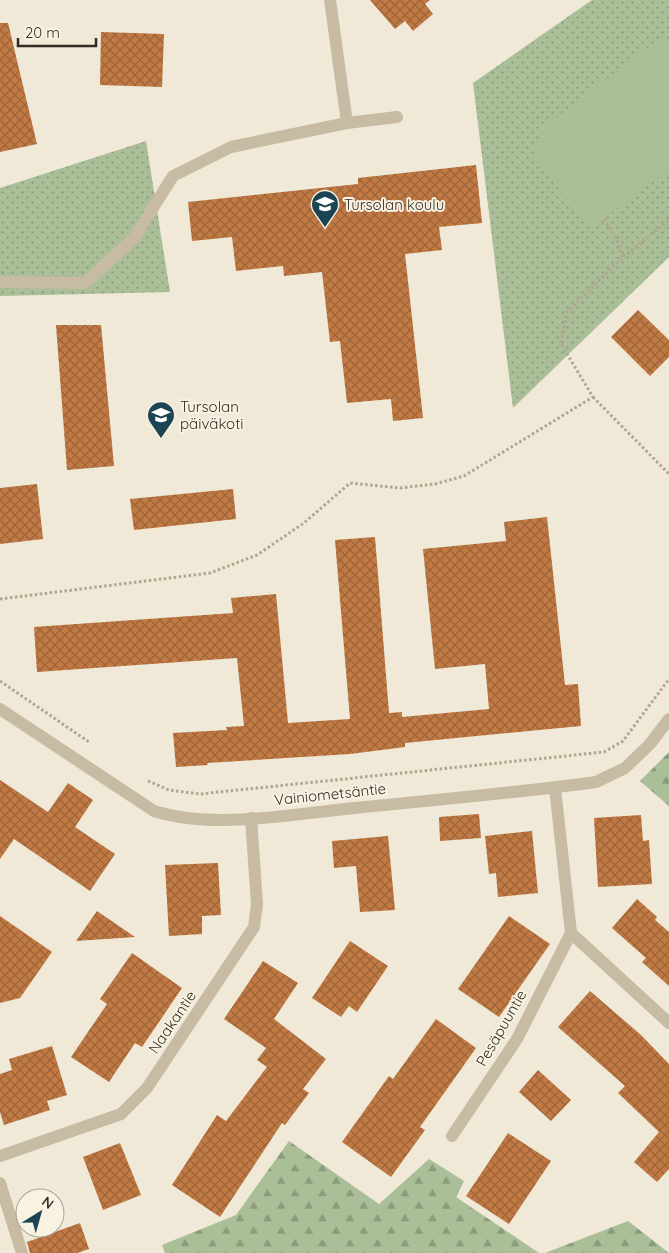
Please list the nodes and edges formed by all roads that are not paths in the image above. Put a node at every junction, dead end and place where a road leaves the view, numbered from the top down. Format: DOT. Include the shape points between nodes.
graph roads {
  1 [pos="330,0"];
  2 [pos="396,116"];
  3 [pos="347,123"];
  4 [pos="0,282"];
  5 [pos="0,709"];
  6 [pos="669,719"];
  7 [pos="555,788"];
  8 [pos="251,818"];
  9 [pos="571,933"];
  10 [pos="669,1023"];
  11 [pos="452,1136"];
  12 [pos="0,1156"];
  13 [pos="0,1183"];
  14 [pos="22,1253"];
  1 -- 3 [label="street"];
  2 -- 3 [label="street"];
  3 -- 4 [label="street" via="231,148 173,176 134,238 84,283"];
  5 -- 8 [label="street, Vainiometsäntie" via="154,811 173,817"];
  6 -- 7 [label="street, Vainiometsäntie" via="650,744 625,768 596,782"];
  7 -- 8 [label="street, Vainiometsäntie"];
  7 -- 9 [label="street"];
  8 -- 12 [label="street, Naakantie" via="257,904 254,927 147,1088 121,1114"];
  9 -- 10 [label="street"];
  9 -- 11 [label="street, Pesäpuuntie" via="517,1039"];
  13 -- 14 [label="street"];
}
